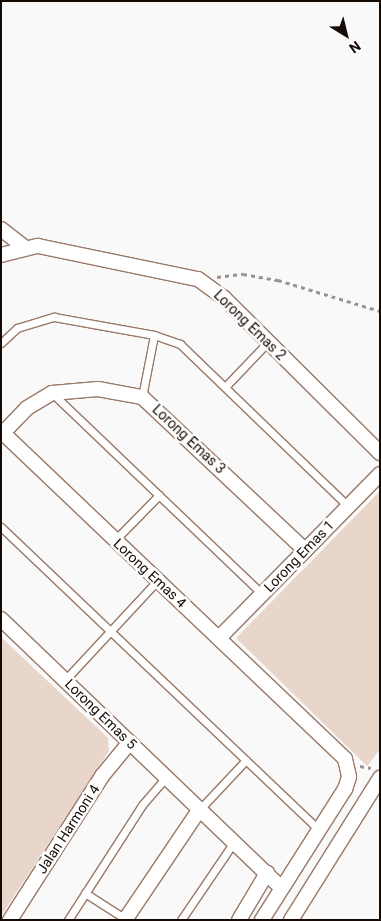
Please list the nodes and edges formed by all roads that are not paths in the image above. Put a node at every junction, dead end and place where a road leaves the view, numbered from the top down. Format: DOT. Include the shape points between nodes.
graph roads {
  1 [pos="1,230"];
  2 [pos="24,247"];
  3 [pos="1,255"];
  4 [pos="154,335"];
  5 [pos="268,342"];
  6 [pos="1,343"];
  7 [pos="225,387"];
  8 [pos="52,393"];
  9 [pos="142,397"];
  10 [pos="2,434"];
  11 [pos="380,452"];
  12 [pos="380,474"];
  13 [pos="159,495"];
  14 [pos="348,506"];
  15 [pos="1,528"];
  16 [pos="115,540"];
  17 [pos="305,550"];
  18 [pos="158,580"];
  19 [pos="262,594"];
  20 [pos="1,619"];
  21 [pos="110,631"];
  22 [pos="219,638"];
  23 [pos="65,680"];
  24 [pos="130,742"];
  25 [pos="246,760"];
  26 [pos="166,777"];
  27 [pos="380,778"];
  28 [pos="200,809"];
  29 [pos="319,830"];
  30 [pos="234,842"];
  31 [pos="267,873"];
  32 [pos="282,888"];
  33 [pos="85,892"];
  34 [pos="126,919"];
  35 [pos="10,920"];
  36 [pos="68,920"];
  37 [pos="181,920"];
  38 [pos="239,920"];
  39 [pos="262,920"];
  40 [pos="291,920"];
  1 -- 2 [label="street"];
  2 -- 3 [label="street, Lorong Emas 2"];
  2 -- 5 [label="street, Lorong Emas 2" via="76,253 198,279"];
  4 -- 6 [label="lane" via="54,317 17,328"];
  4 -- 7 [label="lane" via="187,350"];
  4 -- 9 [label="lane"];
  5 -- 7 [label="lane"];
  5 -- 11 [label="street, Lorong Emas 2"];
  7 -- 14 [label="lane"];
  8 -- 9 [label="street, Lorong Emas 3" via="98,389"];
  8 -- 10 [label="street, Lorong Emas 3" via="26,408"];
  8 -- 13 [label="lane"];
  9 -- 17 [label="street, Lorong Emas 3"];
  10 -- 16 [label="street, Lorong Emas 4"];
  12 -- 14 [label="street, Lorong Emas 1"];
  13 -- 16 [label="lane"];
  13 -- 19 [label="lane"];
  14 -- 17 [label="street, Lorong Emas 1"];
  15 -- 21 [label="lane"];
  16 -- 18 [label="street, Lorong Emas 4"];
  17 -- 19 [label="street, Lorong Emas 1"];
  18 -- 21 [label="lane"];
  18 -- 22 [label="street, Lorong Emas 4"];
  19 -- 22 [label="street, Lorong Emas 1"];
  20 -- 23 [label="street, Lorong Emas 5"];
  21 -- 23 [label="lane"];
  21 -- 25 [label="lane"];
  22 -- 29 [label="street, Lorong Emas 4" via="298,713 348,767 344,789"];
  23 -- 24 [label="street, Lorong Emas 5"];
  24 -- 26 [label="street, Lorong Emas 5"];
  24 -- 35 [label="street, Jalan Harmoni 4" via="102,776"];
  25 -- 28 [label="lane"];
  25 -- 29 [label="lane"];
  26 -- 28 [label="street, Lorong Emas 5"];
  26 -- 33 [label="lane"];
  27 -- 40 [label="street"];
  28 -- 30 [label="street, Lorong Emas 5"];
  28 -- 34 [label="street"];
  29 -- 32 [label="street"];
  30 -- 31 [label="street, Lorong Emas 5"];
  30 -- 37 [label="lane"];
  31 -- 32 [label="street, Lorong Emas 5"];
  31 -- 38 [label="street"];
  32 -- 39 [label="street"];
  33 -- 34 [label="lane"];
  33 -- 36 [label="lane"];
}
